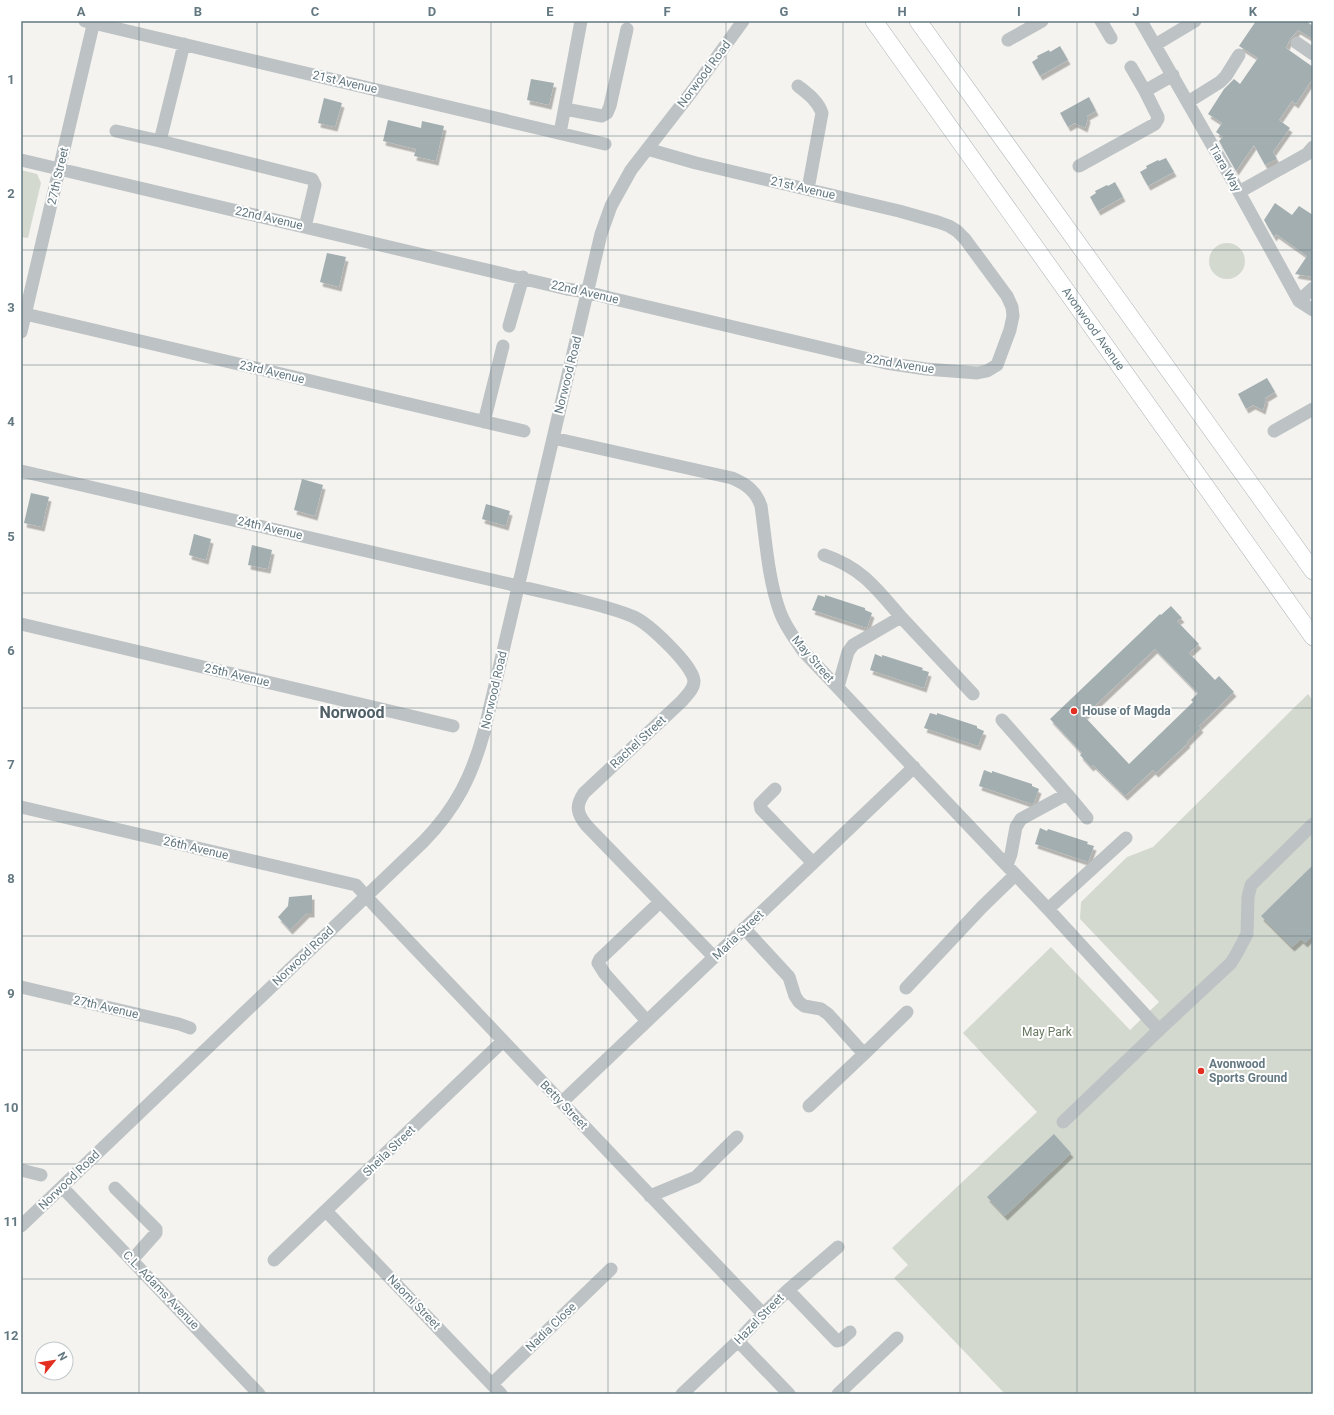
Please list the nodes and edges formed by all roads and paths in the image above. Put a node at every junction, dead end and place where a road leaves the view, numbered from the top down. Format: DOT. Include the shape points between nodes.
graph roads {
  1 [pos="581,21"];
  2 [pos="743,21"];
  3 [pos="874,21"];
  4 [pos="918,21"];
  5 [pos="1042,21"];
  6 [pos="1102,21"];
  7 [pos="1141,21"];
  8 [pos="1194,21"];
  9 [pos="91,22"];
  10 [pos="627,29"];
  11 [pos="1111,38"];
  12 [pos="1008,40"];
  13 [pos="184,44"];
  14 [pos="1297,44"];
  15 [pos="1155,45"];
  16 [pos="1313,54"];
  17 [pos="1239,55"];
  18 [pos="1131,67"];
  19 [pos="1172,75"];
  20 [pos="798,86"];
  21 [pos="1145,91"];
  22 [pos="1188,102"];
  23 [pos="565,109"];
  24 [pos="116,131"];
  25 [pos="560,133"];
  26 [pos="160,141"];
  27 [pos="605,144"];
  28 [pos="1313,147"];
  29 [pos="647,149"];
  30 [pos="21,160"];
  31 [pos="1079,166"];
  32 [pos="59,169"];
  33 [pos="808,189"];
  34 [pos="1239,192"];
  35 [pos="305,227"];
  36 [pos="957,231"];
  37 [pos="522,277"];
  38 [pos="1313,288"];
  39 [pos="588,292"];
  40 [pos="1299,301"];
  41 [pos="1313,310"];
  42 [pos="23,314"];
  43 [pos="509,326"];
  44 [pos="21,332"];
  45 [pos="503,346"];
  46 [pos="1313,409"];
  47 [pos="484,422"];
  48 [pos="1274,431"];
  49 [pos="524,432"];
  50 [pos="553,438"];
  51 [pos="21,471"];
  52 [pos="824,555"];
  53 [pos="1313,571"];
  54 [pos="518,586"];
  55 [pos="901,617"];
  56 [pos="21,624"];
  57 [pos="1313,637"];
  58 [pos="838,687"];
  59 [pos="973,694"];
  60 [pos="1002,720"];
  61 [pos="453,726"];
  62 [pos="914,767"];
  63 [pos="775,790"];
  64 [pos="1067,794"];
  65 [pos="21,807"];
  66 [pos="1087,818"];
  67 [pos="1313,824"];
  68 [pos="1126,838"];
  69 [pos="813,863"];
  70 [pos="1011,870"];
  71 [pos="366,896"];
  72 [pos="660,902"];
  73 [pos="1048,909"];
  74 [pos="744,928"];
  75 [pos="714,957"];
  76 [pos="21,988"];
  77 [pos="906,988"];
  78 [pos="907,1012"];
  79 [pos="647,1021"];
  80 [pos="190,1028"];
  81 [pos="1159,1030"];
  82 [pos="503,1041"];
  83 [pos="864,1054"];
  84 [pos="562,1102"];
  85 [pos="809,1106"];
  86 [pos="1063,1122"];
  87 [pos="737,1137"];
  88 [pos="21,1170"];
  89 [pos="41,1175"];
  90 [pos="62,1186"];
  91 [pos="115,1188"];
  92 [pos="650,1196"];
  93 [pos="326,1211"];
  94 [pos="21,1226"];
  95 [pos="838,1247"];
  96 [pos="132,1260"];
  97 [pos="274,1260"];
  98 [pos="611,1269"];
  99 [pos="788,1290"];
  100 [pos="763,1314"];
  101 [pos="850,1332"];
  102 [pos="897,1338"];
  103 [pos="738,1341"];
  104 [pos="492,1384"];
  105 [pos="690,1391"];
  106 [pos="259,1394"];
  107 [pos="502,1394"];
  108 [pos="789,1394"];
  109 [pos="838,1394"];
  1 -- 23 [label="street"];
  2 -- 29 [label="street, Norwood Road"];
  3 -- 57 [label="main road, Avonwood Avenue"];
  4 -- 53 [label="main road"];
  5 -- 12 [label="street"];
  6 -- 11 [label="street"];
  7 -- 15 [label="street, Tiara Way"];
  8 -- 15 [label="street"];
  9 -- 13 [label="street, 21st Avenue"];
  9 -- 32 [label="street, 27th Street"];
  10 -- 23 [label="street" via="607,113 602,116"];
  13 -- 25 [label="street, 21st Avenue"];
  13 -- 26 [label="street"];
  14 -- 16 [label="street"];
  15 -- 19 [label="street, Tiara Way"];
  17 -- 22 [label="street" via="1220,82"];
  18 -- 21 [label="street"];
  19 -- 21 [label="street"];
  19 -- 22 [label="street, Tiara Way"];
  20 -- 33 [label="street" via="819,105 822,113"];
  21 -- 31 [label="street" via="1158,117 1157,121"];
  22 -- 34 [label="street, Tiara Way"];
  23 -- 25 [label="street"];
  24 -- 26 [label="street"];
  25 -- 27 [label="street, 21st Avenue"];
  26 -- 35 [label="street" via="312,179 315,185"];
  28 -- 34 [label="street" via="1307,154"];
  29 -- 33 [label="street, 21st Avenue"];
  29 -- 39 [label="street, Norwood Road" via="631,170 611,206 601,234"];
  30 -- 32 [label="street, 22nd Avenue"];
  32 -- 35 [label="street, 22nd Avenue"];
  32 -- 42 [label="street, 27th Street"];
  33 -- 36 [label="street, 21st Avenue" via="938,222"];
  34 -- 40 [label="street, Tiara Way"];
  35 -- 37 [label="street, 22nd Avenue"];
  36 -- 39 [label="street, 22nd Avenue" via="968,242 1007,296 1013,312 1001,359 987,371 977,373 886,363"];
  37 -- 39 [label="street, 22nd Avenue"];
  37 -- 43 [label="street"];
  38 -- 40 [label="street"];
  39 -- 50 [label="street, Norwood Road"];
  40 -- 41 [label="street, Tiara Way"];
  42 -- 44 [label="street, 27th Street"];
  42 -- 47 [label="street, 23rd Avenue"];
  45 -- 47 [label="street"];
  46 -- 48 [label="street"];
  47 -- 49 [label="street, 23rd Avenue"];
  50 -- 54 [label="street, Norwood Road"];
  50 -- 58 [label="street, May Street" via="732,478 748,486 759,499 761,506 773,589 780,613 803,652"];
  51 -- 54 [label="street, 24th Avenue"];
  52 -- 55 [label="street" via="860,572"];
  54 -- 71 [label="street, Norwood Road" via="484,732 468,779 433,832"];
  54 -- 72 [label="street, Rachel Street" via="609,608 636,618 658,634 693,676 694,682 688,695 584,793 578,807 581,819 587,826"];
  55 -- 58 [label="street" via="853,645 848,652"];
  55 -- 59 [label="street"];
  56 -- 61 [label="street, 25th Avenue"];
  58 -- 62 [label="street, May Street"];
  60 -- 64 [label="street"];
  62 -- 69 [label="street, Maria Street"];
  62 -- 70 [label="street, May Street"];
  63 -- 69 [label="street" via="760,804 761,809"];
  64 -- 66 [label="street"];
  64 -- 70 [label="street" via="1021,819 1016,827"];
  65 -- 71 [label="street, 26th Avenue" via="356,885"];
  67 -- 81 [label="street" via="1251,885 1248,897 1247,934 1230,963"];
  68 -- 73 [label="street"];
  69 -- 74 [label="street, Maria Street"];
  70 -- 73 [label="street, May Street"];
  70 -- 77 [label="street" via="982,907"];
  71 -- 82 [label="street, Betty Street"];
  71 -- 90 [label="street, Norwood Road"];
  72 -- 75 [label="street, Rachel Street"];
  72 -- 79 [label="street" via="598,963"];
  73 -- 81 [label="street, May Street"];
  74 -- 75 [label="street, Maria Street"];
  74 -- 83 [label="street" via="789,977 799,1002 828,1014"];
  75 -- 79 [label="street, Maria Street"];
  76 -- 80 [label="street, 27th Avenue"];
  78 -- 83 [label="street"];
  79 -- 84 [label="street, Maria Street"];
  81 -- 86 [label="street"];
  82 -- 84 [label="street, Betty Street"];
  82 -- 93 [label="street, Sheila Street"];
  83 -- 85 [label="street"];
  84 -- 92 [label="street, Betty Street"];
  87 -- 92 [label="street" via="696,1177"];
  88 -- 89 [label="street"];
  90 -- 94 [label="street, Norwood Road"];
  90 -- 96 [label="street, C.L. Adams Avenue"];
  91 -- 96 [label="street" via="156,1229 156,1233"];
  92 -- 100 [label="street, Betty Street"];
  93 -- 97 [label="street, Sheila Street"];
  93 -- 104 [label="street, Naomi Street"];
  95 -- 99 [label="street, Hazel Street"];
  96 -- 106 [label="street, C.L. Adams Avenue"];
  98 -- 104 [label="street, Nadia Close"];
  99 -- 100 [label="street, Hazel Street"];
  99 -- 101 [label="street" via="837,1341"];
  100 -- 103 [label="street, Hazel Street"];
  102 -- 109 [label="street"];
  103 -- 105 [label="street, Hazel Street"];
  103 -- 108 [label="street"];
  104 -- 107 [label="street, Naomi Street"];
}
